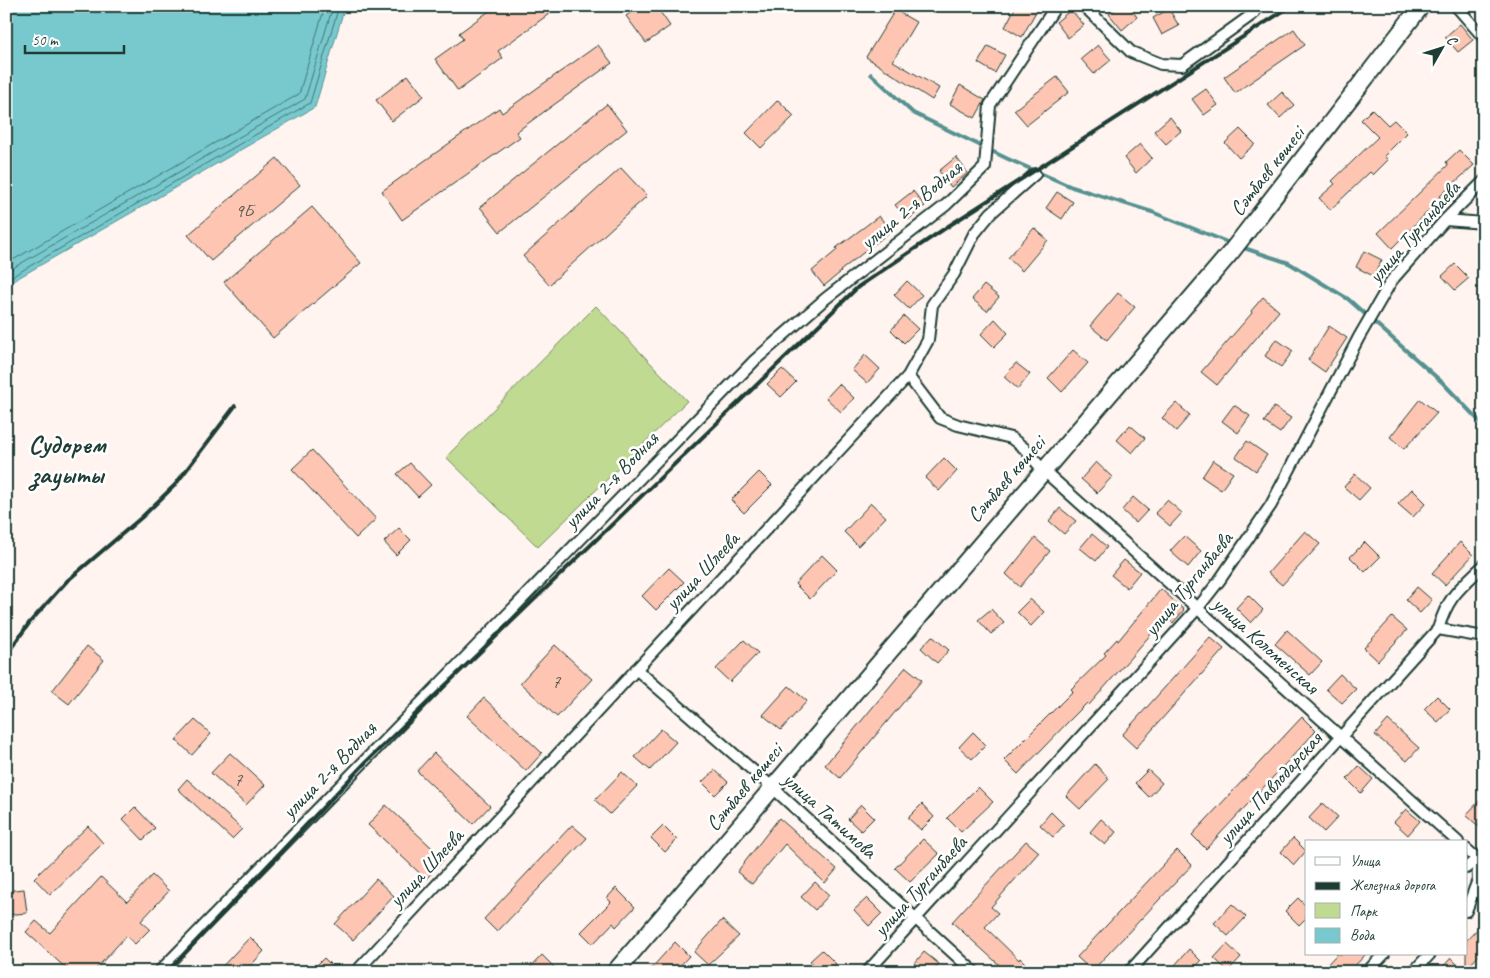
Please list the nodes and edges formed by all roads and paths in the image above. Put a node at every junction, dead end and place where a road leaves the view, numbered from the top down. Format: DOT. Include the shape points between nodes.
graph roads {
  1 [pos="1056,6"];
  2 [pos="1084,6"];
  3 [pos="1258,6"];
  4 [pos="1421,6"];
  5 [pos="1456,6"];
  6 [pos="1484,38"];
  7 [pos="1035,174"];
  8 [pos="1484,181"];
  9 [pos="1445,220"];
  10 [pos="1484,223"];
  11 [pos="908,376"];
  12 [pos="1042,470"];
  13 [pos="1484,565"];
  14 [pos="1197,609"];
  15 [pos="1438,629"];
  16 [pos="1484,637"];
  17 [pos="636,669"];
  18 [pos="1341,737"];
  19 [pos="772,787"];
  20 [pos="1456,840"];
  21 [pos="1468,850"];
  22 [pos="1482,859"];
  23 [pos="1468,867"];
  24 [pos="1468,906"];
  25 [pos="916,918"];
  26 [pos="1382,956"];
  27 [pos="1428,956"];
  28 [pos="159,972"];
  29 [pos="356,972"];
  30 [pos="615,972"];
  31 [pos="867,972"];
  32 [pos="974,972"];
  33 [pos="1129,972"];
  34 [pos="1368,972"];
  35 [pos="1413,972"];
  1 -- 28 [label="street, улица 2-я Водная" via="990,105 985,167 946,205 825,299 755,360"];
  2 -- 3 [label="street" via="1131,52 1161,64 1182,65 1253,14"];
  4 -- 12 [label="main road, Сәтбаев көшесі" via="1256,221"];
  5 -- 6 [label="street"];
  7 -- 11 [label="street, улица Шлеева" via="991,213 974,234 954,274 932,305 928,340"];
  8 -- 9 [label="street, улица Турганбаева"];
  9 -- 10 [label="street"];
  9 -- 14 [label="street, улица Турганбаева" via="1392,280 1271,506"];
  11 -- 12 [label="street, улица Коломенская" via="940,418 958,426 1011,438"];
  11 -- 17 [label="street, улица Шлеева"];
  12 -- 14 [label="street, улица Коломенская"];
  12 -- 19 [label="main road, Сәтбаев көшесі"];
  13 -- 15 [label="street, улица Павлодарская" via="1451,597"];
  14 -- 18 [label="street, улица Коломенская"];
  14 -- 25 [label="street, улица Турганбаева"];
  15 -- 16 [label="street"];
  15 -- 18 [label="street, улица Павлодарская"];
  17 -- 19 [label="street, улица Татимова"];
  17 -- 29 [label="street, улица Шлеева"];
  18 -- 20 [label="street, улица Коломенская"];
  18 -- 33 [label="street, улица Павлодарская"];
  19 -- 25 [label="street, улица Татимова"];
  19 -- 30 [label="main road, Сәтбаев көшесі"];
  21 -- 22 [label="street"];
  22 -- 23 [label="street"];
  22 -- 24 [label="street"];
  25 -- 31 [label="street, улица Турганбаева"];
  25 -- 32 [label="street, улица Татимова"];
  26 -- 34 [label="street"];
  27 -- 35 [label="street"];
}
